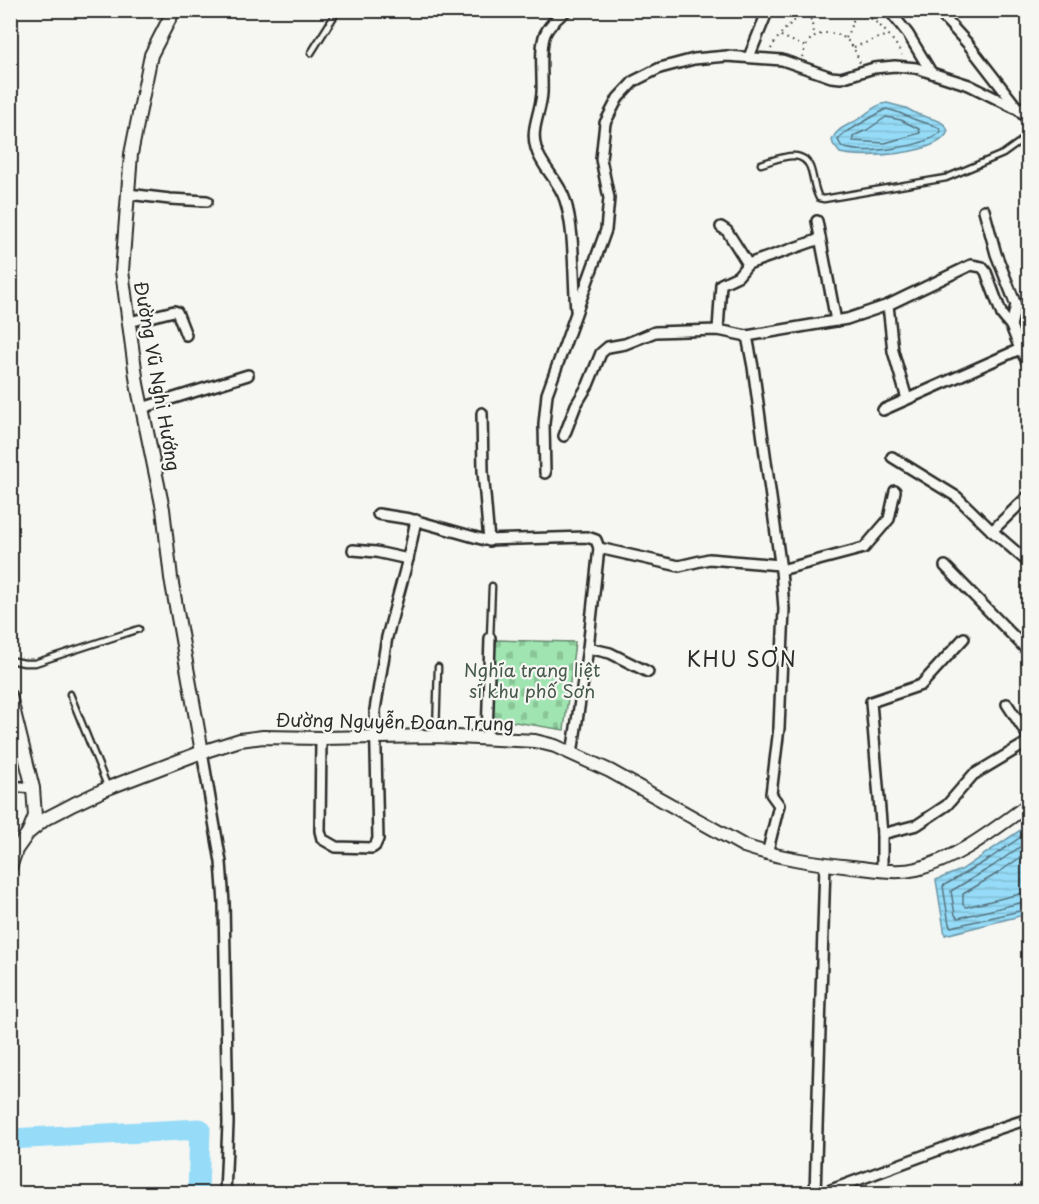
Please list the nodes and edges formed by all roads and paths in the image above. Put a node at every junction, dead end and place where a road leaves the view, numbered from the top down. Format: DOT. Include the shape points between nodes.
graph roads {
  1 [pos="174,10"];
  2 [pos="338,10"];
  3 [pos="567,10"];
  4 [pos="768,10"];
  5 [pos="815,10"];
  6 [pos="888,10"];
  7 [pos="937,10"];
  8 [pos="856,11"];
  9 [pos="809,12"];
  10 [pos="887,35"];
  11 [pos="780,36"];
  12 [pos="815,36"];
  13 [pos="846,38"];
  14 [pos="806,48"];
  15 [pos="854,48"];
  16 [pos="311,53"];
  17 [pos="749,57"];
  18 [pos="768,58"];
  19 [pos="798,65"];
  20 [pos="907,68"];
  21 [pos="863,70"];
  22 [pos="931,72"];
  23 [pos="1029,104"];
  24 [pos="1019,110"];
  25 [pos="1029,120"];
  26 [pos="1029,136"];
  27 [pos="761,164"];
  28 [pos="128,194"];
  29 [pos="207,201"];
  30 [pos="984,210"];
  31 [pos="817,221"];
  32 [pos="721,227"];
  33 [pos="820,238"];
  34 [pos="748,264"];
  35 [pos="888,305"];
  36 [pos="576,312"];
  37 [pos="836,321"];
  38 [pos="129,322"];
  39 [pos="1011,326"];
  40 [pos="718,330"];
  41 [pos="186,335"];
  42 [pos="747,336"];
  43 [pos="1020,349"];
  44 [pos="1029,363"];
  45 [pos="248,375"];
  46 [pos="907,399"];
  47 [pos="142,408"];
  48 [pos="883,410"];
  49 [pos="482,413"];
  50 [pos="564,436"];
  51 [pos="892,457"];
  52 [pos="545,473"];
  53 [pos="895,490"];
  54 [pos="1029,496"];
  55 [pos="378,514"];
  56 [pos="416,520"];
  57 [pos="992,531"];
  58 [pos="489,541"];
  59 [pos="598,548"];
  60 [pos="353,550"];
  61 [pos="408,559"];
  62 [pos="1029,562"];
  63 [pos="945,566"];
  64 [pos="781,568"];
  65 [pos="492,586"];
  66 [pos="139,629"];
  67 [pos="490,638"];
  68 [pos="964,638"];
  69 [pos="588,648"];
  70 [pos="1029,651"];
  71 [pos="10,660"];
  72 [pos="438,667"];
  73 [pos="648,672"];
  74 [pos="70,694"];
  75 [pos="10,696"];
  76 [pos="1007,704"];
  77 [pos="375,736"];
  78 [pos="436,736"];
  79 [pos="1029,736"];
  80 [pos="487,737"];
  81 [pos="321,738"];
  82 [pos="1029,742"];
  83 [pos="201,752"];
  84 [pos="572,754"];
  85 [pos="10,786"];
  86 [pos="33,788"];
  87 [pos="108,788"];
  88 [pos="1029,806"];
  89 [pos="28,832"];
  90 [pos="882,834"];
  91 [pos="767,854"];
  92 [pos="825,864"];
  93 [pos="11,867"];
  94 [pos="882,870"];
  95 [pos="1029,1119"];
  96 [pos="225,1194"];
  97 [pos="815,1194"];
  98 [pos="820,1194"];
  1 -- 28 [label="street, Đường Vũ Nghi Hướng" via="151,55 131,154"];
  2 -- 16 [label="lane"];
  3 -- 36 [label="street" via="545,33 542,95 534,131 540,158 565,200"];
  4 -- 17 [label="street"];
  5 -- 9 [label="path"];
  6 -- 22 [label="street"];
  7 -- 24 [label="street"];
  8 -- 10 [label="path" via="867,15"];
  8 -- 13 [label="path"];
  9 -- 11 [label="path"];
  9 -- 12 [label="path"];
  10 -- 15 [label="path"];
  10 -- 20 [label="path"];
  11 -- 14 [label="path"];
  11 -- 18 [label="path"];
  12 -- 13 [label="path" via="830,33"];
  12 -- 14 [label="path"];
  13 -- 15 [label="path"];
  14 -- 19 [label="path"];
  15 -- 21 [label="path"];
  17 -- 18 [label="street"];
  17 -- 36 [label="street" via="703,57 660,68 634,81 618,98 603,136 601,159 609,198 606,230"];
  18 -- 19 [label="street"];
  19 -- 21 [label="street" via="841,78"];
  20 -- 21 [label="street"];
  20 -- 22 [label="street"];
  22 -- 24 [label="street" via="969,85"];
  23 -- 24 [label="street"];
  24 -- 25 [label="street"];
  26 -- 27 [label="lane" via="1003,154 946,178 824,199 819,198 811,168 804,159 795,155"];
  28 -- 29 [label="street"];
  28 -- 38 [label="street, Đường Vũ Nghi Hướng" via="122,271"];
  30 -- 39 [label="street" via="1016,305"];
  31 -- 33 [label="street"];
  32 -- 34 [label="street"];
  33 -- 34 [label="street"];
  33 -- 37 [label="street"];
  34 -- 40 [label="street" via="738,276 721,285"];
  35 -- 37 [label="street"];
  35 -- 39 [label="street" via="971,265 986,272 1002,315"];
  35 -- 46 [label="street" via="893,351"];
  36 -- 52 [label="street" via="547,394 543,433"];
  37 -- 42 [label="street"];
  38 -- 41 [label="street" via="174,311"];
  38 -- 47 [label="street, Đường Vũ Nghi Hướng"];
  39 -- 43 [label="street"];
  40 -- 42 [label="street"];
  40 -- 50 [label="street" via="655,332 608,347 601,353"];
  42 -- 64 [label="street"];
  43 -- 44 [label="street"];
  43 -- 46 [label="street"];
  45 -- 47 [label="street"];
  46 -- 48 [label="street"];
  47 -- 83 [label="street, Đường Vũ Nghi Hướng" via="163,509"];
  49 -- 58 [label="street"];
  51 -- 57 [label="street" via="957,497"];
  53 -- 64 [label="street" via="889,519 864,548"];
  54 -- 57 [label="street"];
  55 -- 56 [label="street"];
  56 -- 58 [label="street"];
  56 -- 61 [label="street"];
  57 -- 62 [label="street"];
  58 -- 59 [label="street" via="587,537 596,540"];
  59 -- 64 [label="street" via="680,566 709,559"];
  59 -- 69 [label="street"];
  60 -- 61 [label="street"];
  61 -- 77 [label="street" via="387,637 375,710"];
  63 -- 70 [label="street"];
  64 -- 91 [label="street" via="784,609 779,728 771,794 779,806"];
  65 -- 67 [label="lane"];
  66 -- 71 [label="lane" via="34,663"];
  67 -- 80 [label="street"];
  68 -- 90 [label="street" via="921,685 871,702"];
  69 -- 73 [label="street" via="610,653"];
  69 -- 84 [label="street"];
  72 -- 78 [label="lane"];
  74 -- 87 [label="lane"];
  75 -- 86 [label="street"];
  76 -- 79 [label="street"];
  77 -- 78 [label="street, Đường Nguyễn Đoan Trung"];
  77 -- 81 [label="street, Đường Nguyễn Đoan Trung"];
  77 -- 81 [label="street" via="378,840 372,848 336,847 322,838"];
  78 -- 80 [label="street, Đường Nguyễn Đoan Trung"];
  80 -- 84 [label="street, Đường Nguyễn Đoan Trung" via="535,741"];
  81 -- 83 [label="street, Đường Nguyễn Đoan Trung" via="250,738"];
  82 -- 90 [label="street" via="974,776 947,805 917,825"];
  83 -- 87 [label="street, Đường Nguyễn Đoan Trung"];
  83 -- 96 [label="street" via="222,877 228,1123"];
  84 -- 91 [label="street, Đường Nguyễn Đoan Trung" via="636,785 728,838"];
  85 -- 86 [label="street"];
  86 -- 89 [label="street" via="34,816"];
  87 -- 89 [label="street, Đường Nguyễn Đoan Trung" via="56,813"];
  88 -- 94 [label="street, Đường Nguyễn Đoan Trung" via="953,855 915,869"];
  89 -- 93 [label="street, Đường Nguyễn Đoan Trung"];
  90 -- 94 [label="street"];
  91 -- 92 [label="street, Đường Nguyễn Đoan Trung"];
  92 -- 94 [label="street, Đường Nguyễn Đoan Trung"];
  92 -- 97 [label="street"];
  95 -- 98 [label="street"];
}
